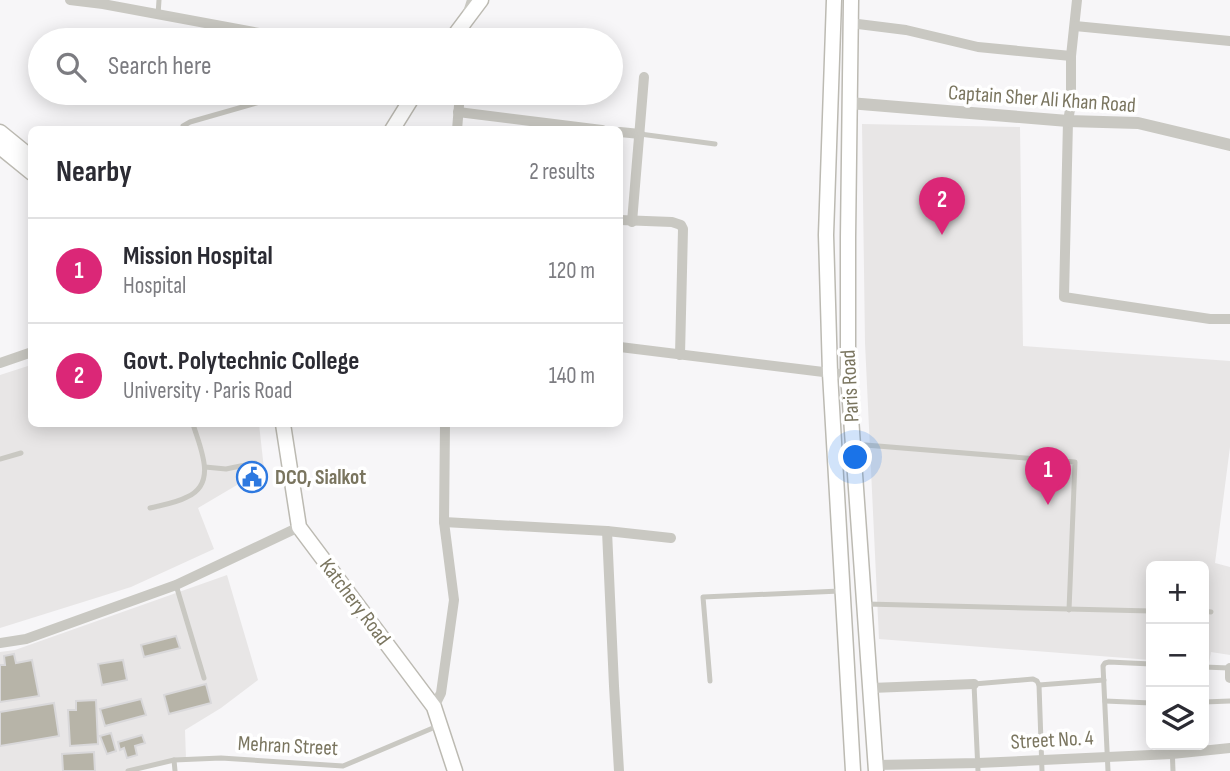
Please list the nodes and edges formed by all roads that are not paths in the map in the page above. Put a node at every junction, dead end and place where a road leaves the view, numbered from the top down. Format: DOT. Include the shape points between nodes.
graph roads {
  1 [pos="70,0"];
  2 [pos="159,0"];
  3 [pos="472,0"];
  4 [pos="481,0"];
  5 [pos="834,0"];
  6 [pos="851,0"];
  7 [pos="1077,0"];
  8 [pos="102,2"];
  9 [pos="158,15"];
  10 [pos="465,22"];
  11 [pos="850,23"];
  12 [pos="1075,26"];
  13 [pos="230,28"];
  14 [pos="460,28"];
  15 [pos="465,28"];
  16 [pos="1230,41"];
  17 [pos="1071,56"];
  18 [pos="644,77"];
  19 [pos="849,103"];
  20 [pos="249,105"];
  21 [pos="408,105"];
  22 [pos="459,105"];
  23 [pos="458,112"];
  24 [pos="1068,121"];
  25 [pos="183,126"];
  26 [pos="394,126"];
  27 [pos="457,126"];
  28 [pos="570,126"];
  29 [pos="0,132"];
  30 [pos="623,132"];
  31 [pos="640,134"];
  32 [pos="715,144"];
  33 [pos="1230,145"];
  34 [pos="0,147"];
  35 [pos="17,157"];
  36 [pos="623,220"];
  37 [pos="632,222"];
  38 [pos="826,235"];
  39 [pos="848,237"];
  40 [pos="1230,319"];
  41 [pos="623,347"];
  42 [pos="28,353"];
  43 [pos="680,355"];
  44 [pos="0,363"];
  45 [pos="830,373"];
  46 [pos="848,374"];
  47 [pos="194,427"];
  48 [pos="283,427"];
  49 [pos="445,427"];
  50 [pos="853,444"];
  51 [pos="21,453"];
  52 [pos="0,459"];
  53 [pos="255,463"];
  54 [pos="205,467"];
  55 [pos="150,508"];
  56 [pos="444,522"];
  57 [pos="299,527"];
  58 [pos="607,531"];
  59 [pos="671,538"];
  60 [pos="176,585"];
  61 [pos="843,591"];
  62 [pos="863,604"];
  63 [pos="1069,610"];
  64 [pos="1146,611"];
  65 [pos="0,643"];
  66 [pos="1146,664"];
  67 [pos="1209,667"];
  68 [pos="1230,668"];
  69 [pos="204,678"];
  70 [pos="1230,678"];
  71 [pos="1104,680"];
  72 [pos="710,681"];
  73 [pos="974,684"];
  74 [pos="1039,685"];
  75 [pos="871,688"];
  76 [pos="1105,701"];
  77 [pos="1230,701"];
  78 [pos="1209,702"];
  79 [pos="1146,703"];
  80 [pos="434,706"];
  81 [pos="440,725"];
  82 [pos="1209,748"];
  83 [pos="1230,748"];
  84 [pos="1163,750"];
  85 [pos="1172,750"];
  86 [pos="1107,756"];
  87 [pos="1042,759"];
  88 [pos="174,760"];
  89 [pos="301,763"];
  90 [pos="978,767"];
  91 [pos="876,768"];
  92 [pos="128,771"];
  93 [pos="175,771"];
  94 [pos="301,771"];
  95 [pos="455,771"];
  96 [pos="619,771"];
  97 [pos="853,771"];
  98 [pos="1042,771"];
  99 [pos="1108,771"];
  100 [pos="1173,771"];
  1 -- 8 [label="street"];
  2 -- 9 [label="lane"];
  3 -- 10 [label="street"];
  4 -- 10 [label="main road"];
  5 -- 38 [label="main road, Paris Road"];
  6 -- 11 [label="main road, Paris Road"];
  7 -- 12 [label="street"];
  8 -- 9 [label="street"];
  9 -- 13 [label="street"];
  10 -- 14 [label="main road"];
  10 -- 15 [label="street"];
  11 -- 17 [label="street" via="978,47"];
  11 -- 19 [label="main road, Paris Road"];
  12 -- 16 [label="street"];
  12 -- 17 [label="street"];
  17 -- 24 [label="street"];
  18 -- 31 [label="street"];
  19 -- 24 [label="street, Captain Sher Ali Khan Road"];
  19 -- 39 [label="main road, Paris Road"];
  20 -- 25 [label="lane"];
  21 -- 26 [label="main road"];
  22 -- 23 [label="street"];
  23 -- 27 [label="street"];
  23 -- 28 [label="street"];
  24 -- 33 [label="street, Captain Sher Ali Khan Road" via="1138,124"];
  24 -- 40 [label="street" via="1064,297"];
  29 -- 35 [label="main road"];
  30 -- 31 [label="street"];
  31 -- 32 [label="lane"];
  31 -- 37 [label="street"];
  34 -- 35 [label="main road"];
  36 -- 37 [label="street"];
  37 -- 43 [label="street" via="677,223 684,229"];
  38 -- 39 [label="main road"];
  38 -- 45 [label="main road, Paris Road"];
  39 -- 46 [label="main road, Paris Road"];
  41 -- 43 [label="street"];
  42 -- 44 [label="street"];
  43 -- 45 [label="street"];
  45 -- 46 [label="street"];
  45 -- 61 [label="main road, Paris Road"];
  46 -- 50 [label="main road, Paris Road"];
  47 -- 54 [label="lane"];
  48 -- 57 [label="main road, Katchery Road"];
  49 -- 56 [label="street"];
  50 -- 62 [label="main road, Paris Road"];
  50 -- 63 [label="lane" via="1074,462"];
  51 -- 52 [label="lane"];
  53 -- 54 [label="lane" via="226,469"];
  54 -- 55 [label="lane" via="205,478 194,494"];
  56 -- 58 [label="street"];
  56 -- 80 [label="street" via="454,600 441,693"];
  57 -- 60 [label="street"];
  57 -- 80 [label="main road, Katchery Road"];
  58 -- 59 [label="street"];
  58 -- 96 [label="street"];
  60 -- 65 [label="street" via="26,639"];
  60 -- 69 [label="lane"];
  61 -- 72 [label="lane" via="703,597"];
  61 -- 97 [label="main road, Paris Road"];
  62 -- 63 [label="lane"];
  62 -- 75 [label="main road, Paris Road"];
  63 -- 64 [label="lane"];
  66 -- 71 [label="lane" via="1105,663"];
  67 -- 68 [label="lane"];
  68 -- 70 [label="street"];
  71 -- 74 [label="lane"];
  71 -- 76 [label="lane"];
  73 -- 74 [label="lane" via="1033,680"];
  73 -- 75 [label="street"];
  73 -- 90 [label="lane"];
  74 -- 87 [label="lane"];
  75 -- 91 [label="main road, Paris Road"];
  76 -- 79 [label="lane"];
  76 -- 86 [label="lane"];
  77 -- 78 [label="lane"];
  80 -- 81 [label="main road, Katchery Road"];
  81 -- 89 [label="lane, Mehran Street" via="343,766"];
  81 -- 95 [label="main road, Katchery Road"];
  82 -- 83 [label="street, Street No. 4"];
  84 -- 86 [label="street, Street No. 4"];
  85 -- 100 [label="lane"];
  86 -- 87 [label="street, Street No. 4"];
  86 -- 99 [label="lane"];
  87 -- 90 [label="street, Street No. 4"];
  87 -- 98 [label="lane"];
  88 -- 89 [label="lane, Mehran Street"];
  88 -- 92 [label="lane, Mehran Street"];
  88 -- 93 [label="lane"];
  89 -- 94 [label="lane"];
  90 -- 91 [label="street, Street No. 4"];
}
